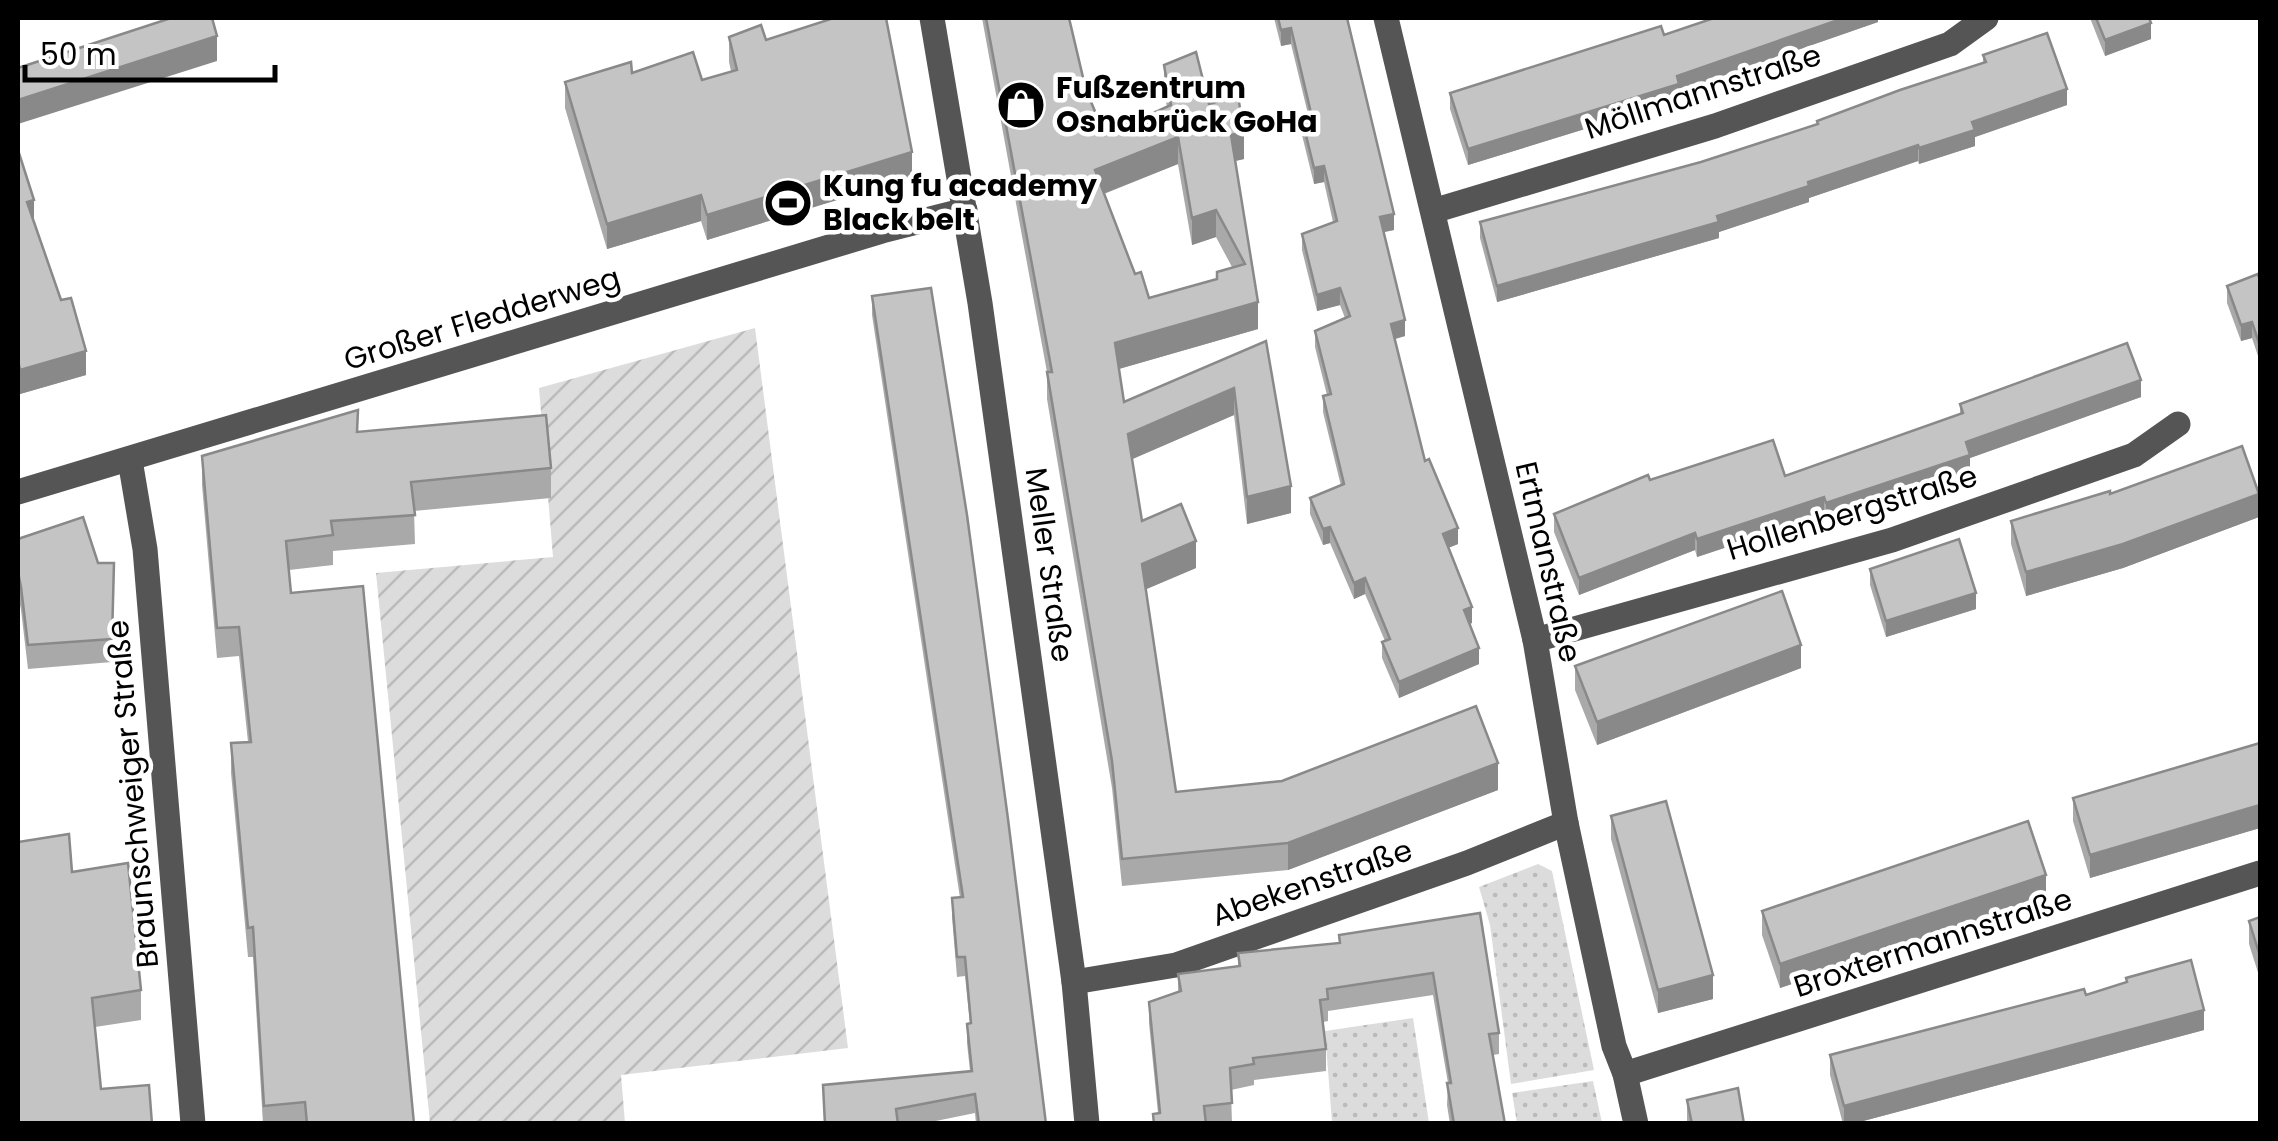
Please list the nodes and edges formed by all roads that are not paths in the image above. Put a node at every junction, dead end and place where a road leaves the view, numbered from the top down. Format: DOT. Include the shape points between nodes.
graph roads {
  1 [pos="932,18"];
  2 [pos="1386,18"];
  3 [pos="1986,18"];
  4 [pos="965,210"];
  5 [pos="1432,211"];
  6 [pos="2178,424"];
  7 [pos="130,460"];
  8 [pos="18,492"];
  9 [pos="1535,640"];
  10 [pos="1566,823"];
  11 [pos="2260,873"];
  12 [pos="1074,982"];
  13 [pos="1626,1074"];
  14 [pos="193,1124"];
  15 [pos="1087,1124"];
  16 [pos="1636,1124"];
  1 -- 4 [label="street, Meller Straße"];
  2 -- 5 [label="street, Ertmanstraße"];
  3 -- 5 [label="street, Möllmannstraße" via="1950,44 1715,126"];
  4 -- 7 [label="street, Großer Fledderweg"];
  4 -- 12 [label="street, Meller Straße"];
  5 -- 9 [label="street, Ertmanstraße"];
  6 -- 9 [label="street, Hollenbergstraße" via="2134,455 1892,540"];
  7 -- 8 [label="street, Großer Fledderweg"];
  7 -- 14 [label="street, Braunschweiger Straße" via="146,550"];
  9 -- 10 [label="street, Ertmanstraße"];
  10 -- 12 [label="street, Abekenstraße" via="1176,965"];
  10 -- 13 [label="street, Ertmanstraße" via="1614,1046"];
  11 -- 13 [label="street, Broxtermannstraße"];
  12 -- 15 [label="street, Meller Straße"];
  13 -- 16 [label="street, Ertmanstraße"];
}
